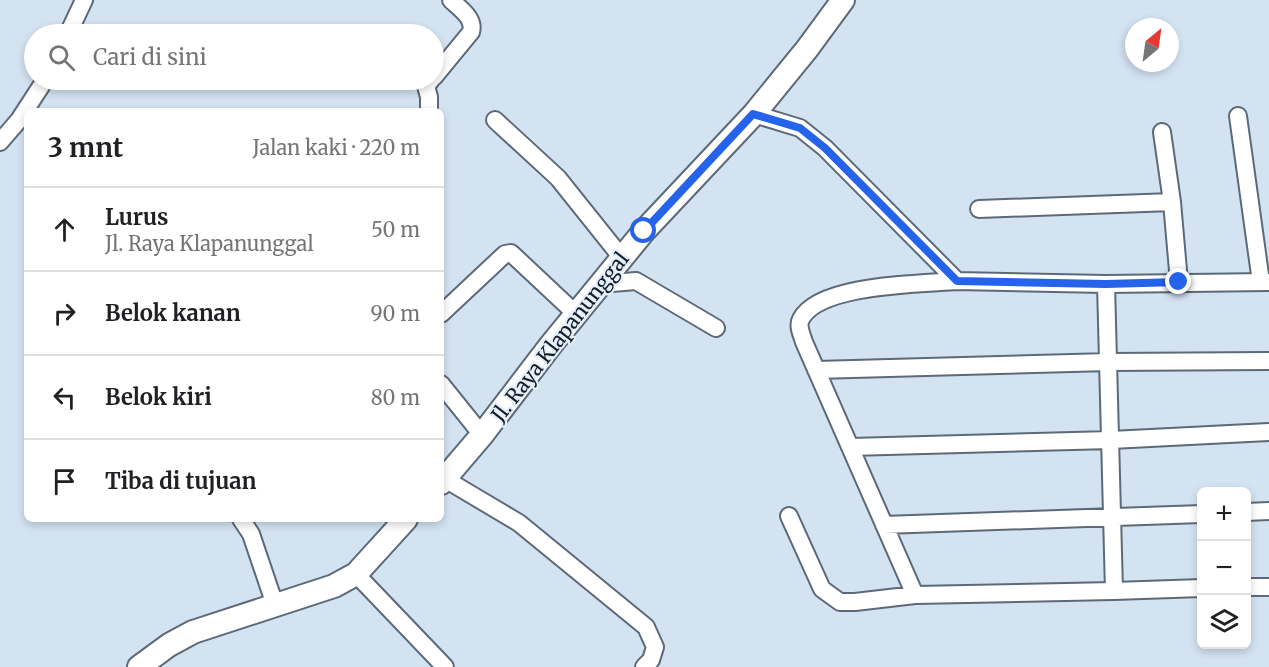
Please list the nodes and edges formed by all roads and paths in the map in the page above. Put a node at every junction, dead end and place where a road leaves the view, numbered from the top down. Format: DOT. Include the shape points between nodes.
graph roads {
  1 [pos="84,0"];
  2 [pos="451,0"];
  3 [pos="843,0"];
  4 [pos="73,24"];
  5 [pos="444,65"];
  6 [pos="38,90"];
  7 [pos="427,90"];
  8 [pos="27,108"];
  9 [pos="429,108"];
  10 [pos="24,112"];
  11 [pos="753,114"];
  12 [pos="1238,116"];
  13 [pos="495,120"];
  14 [pos="1162,132"];
  15 [pos="0,141"];
  16 [pos="1172,202"];
  17 [pos="979,209"];
  18 [pos="622,258"];
  19 [pos="957,281"];
  20 [pos="1179,282"];
  21 [pos="1265,282"];
  22 [pos="600,284"];
  23 [pos="1106,284"];
  24 [pos="444,311"];
  25 [pos="576,314"];
  26 [pos="716,328"];
  27 [pos="1269,361"];
  28 [pos="1109,362"];
  29 [pos="816,370"];
  30 [pos="444,388"];
  31 [pos="1269,432"];
  32 [pos="482,435"];
  33 [pos="1111,440"];
  34 [pos="850,447"];
  35 [pos="444,476"];
  36 [pos="444,479"];
  37 [pos="1269,511"];
  38 [pos="1251,512"];
  39 [pos="1197,514"];
  40 [pos="789,516"];
  41 [pos="1113,518"];
  42 [pos="243,522"];
  43 [pos="403,522"];
  44 [pos="884,525"];
  45 [pos="356,574"];
  46 [pos="1269,586"];
  47 [pos="1251,587"];
  48 [pos="1197,588"];
  49 [pos="1114,591"];
  50 [pos="915,595"];
  51 [pos="275,605"];
  52 [pos="139,667"];
  53 [pos="445,667"];
  54 [pos="644,667"];
  1 -- 4 [label="street"];
  2 -- 5 [label="street" via="473,26"];
  3 -- 11 [label="street, Jl. Raya Klapanunggal"];
  6 -- 8 [label="street"];
  7 -- 9 [label="street"];
  10 -- 15 [label="street"];
  11 -- 18 [label="street, Jl. Raya Klapanunggal"];
  11 -- 19 [label="street" via="800,128 825,148"];
  12 -- 21 [label="street"];
  13 -- 18 [label="street" via="558,178"];
  14 -- 16 [label="street"];
  16 -- 17 [label="street"];
  16 -- 20 [label="street"];
  18 -- 22 [label="street, Jl. Raya Klapanunggal"];
  19 -- 23 [label="street"];
  19 -- 29 [label="street" via="850,290 817,303 801,319 799,327"];
  20 -- 21 [label="street"];
  20 -- 23 [label="street"];
  22 -- 25 [label="street, Jl. Raya Klapanunggal"];
  22 -- 26 [label="street" via="636,281"];
  23 -- 28 [label="street"];
  24 -- 25 [label="street" via="505,254 511,253"];
  25 -- 32 [label="street, Jl. Raya Klapanunggal"];
  27 -- 28 [label="street"];
  28 -- 29 [label="street"];
  28 -- 33 [label="street"];
  29 -- 34 [label="street"];
  30 -- 32 [label="street"];
  31 -- 33 [label="street"];
  32 -- 35 [label="street, Jl. Raya Klapanunggal"];
  33 -- 34 [label="street"];
  33 -- 41 [label="street"];
  34 -- 44 [label="street"];
  36 -- 54 [label="street" via="519,523 646,627 655,647"];
  37 -- 38 [label="street"];
  39 -- 41 [label="street"];
  40 -- 50 [label="street" via="822,589 832,597 855,603"];
  41 -- 44 [label="street"];
  41 -- 49 [label="street"];
  42 -- 51 [label="street" via="251,534"];
  43 -- 45 [label="street"];
  44 -- 50 [label="street"];
  45 -- 51 [label="street" via="334,586"];
  45 -- 53 [label="street"];
  46 -- 47 [label="street"];
  48 -- 49 [label="street"];
  49 -- 50 [label="street"];
  51 -- 52 [label="street" via="193,632"];
}
